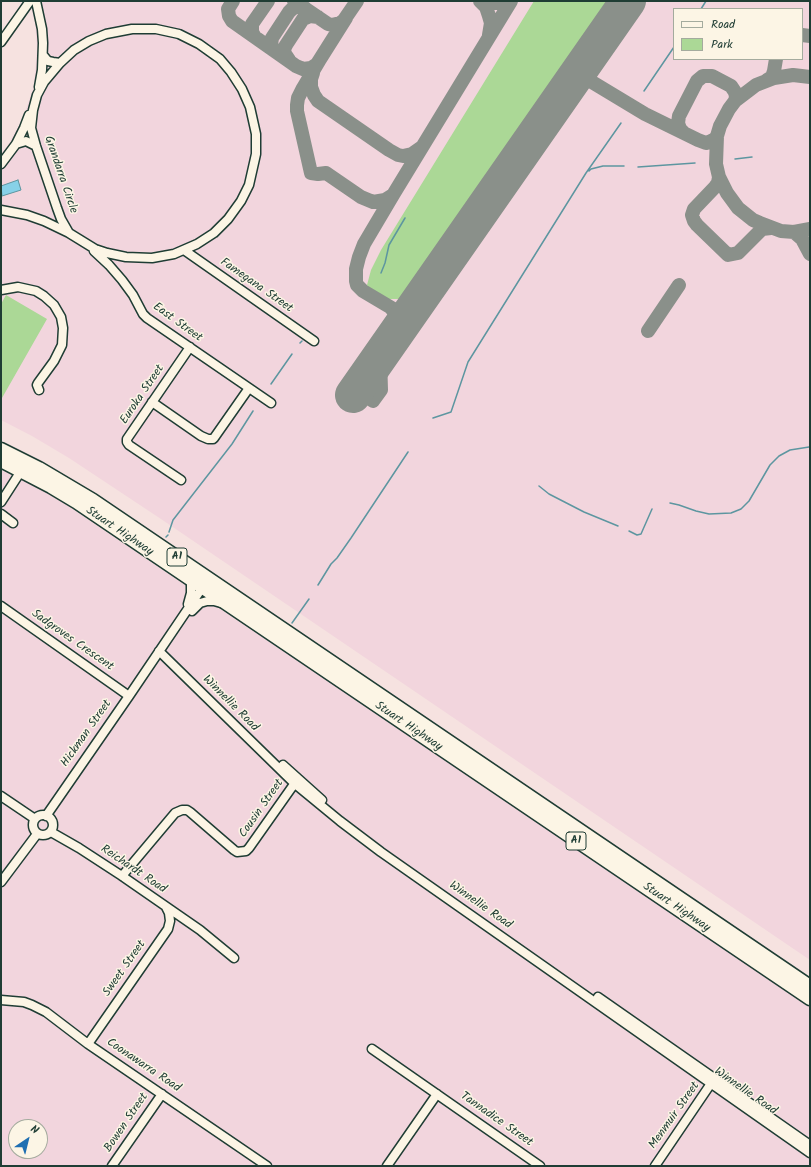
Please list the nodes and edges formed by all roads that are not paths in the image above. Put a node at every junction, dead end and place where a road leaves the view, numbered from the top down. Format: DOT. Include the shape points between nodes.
graph roads {
  1 [pos="30,1"];
  2 [pos="36,1"];
  3 [pos="1,42"];
  4 [pos="43,55"];
  5 [pos="60,63"];
  6 [pos="35,101"];
  7 [pos="16,144"];
  8 [pos="36,146"];
  9 [pos="1,164"];
  10 [pos="57,208"];
  11 [pos="1,210"];
  12 [pos="44,221"];
  13 [pos="69,233"];
  14 [pos="86,244"];
  15 [pos="184,250"];
  16 [pos="131,258"];
  17 [pos="119,276"];
  18 [pos="1,290"];
  19 [pos="314,341"];
  20 [pos="190,347"];
  21 [pos="249,388"];
  22 [pos="39,390"];
  23 [pos="152,402"];
  24 [pos="271,403"];
  25 [pos="1,449"];
  26 [pos="1,461"];
  27 [pos="21,470"];
  28 [pos="181,480"];
  29 [pos="1,502"];
  30 [pos="108,511"];
  31 [pos="1,514"];
  32 [pos="13,523"];
  33 [pos="157,544"];
  34 [pos="139,545"];
  35 [pos="190,580"];
  36 [pos="221,587"];
  37 [pos="204,588"];
  38 [pos="1,606"];
  39 [pos="231,607"];
  40 [pos="188,612"];
  41 [pos="162,650"];
  42 [pos="129,696"];
  43 [pos="296,781"];
  44 [pos="1,796"];
  45 [pos="46,816"];
  46 [pos="34,819"];
  47 [pos="51,832"];
  48 [pos="37,834"];
  49 [pos="122,876"];
  50 [pos="1,882"];
  51 [pos="654,887"];
  52 [pos="166,906"];
  53 [pos="234,958"];
  54 [pos="810,986"];
  55 [pos="810,999"];
  56 [pos="1,1000"];
  57 [pos="88,1044"];
  58 [pos="372,1048"];
  59 [pos="713,1081"];
  60 [pos="162,1094"];
  61 [pos="437,1094"];
  62 [pos="810,1145"];
  63 [pos="810,1153"];
  64 [pos="112,1166"];
  65 [pos="267,1166"];
  66 [pos="387,1166"];
  67 [pos="540,1166"];
  68 [pos="655,1166"];
  1 -- 3 [label="street"];
  2 -- 4 [label="street" via="42,29"];
  4 -- 5 [label="street" via="48,60"];
  4 -- 6 [label="street"];
  5 -- 6 [label="street, Grandarra Circle" via="44,82"];
  5 -- 15 [label="street, Grandarra Circle" via="81,45 106,34 132,29 156,29 179,34 199,44 220,59 242,89 250,107 256,134 255,158 249,185 236,211 222,226 206,239"];
  6 -- 7 [label="street"];
  6 -- 8 [label="street, Grandarra Circle" via="31,128"];
  7 -- 8 [label="street" via="26,141"];
  7 -- 9 [label="street"];
  8 -- 10 [label="street, Grandarra Circle"];
  10 -- 12 [label="street" via="53,217"];
  10 -- 13 [label="street, Grandarra Circle"];
  11 -- 12 [label="street"];
  12 -- 13 [label="street"];
  13 -- 14 [label="street, Grandarra Circle"];
  14 -- 16 [label="street, Grandarra Circle" via="101,252"];
  14 -- 17 [label="street, East Street"];
  15 -- 16 [label="street, Grandarra Circle" via="158,257"];
  15 -- 19 [label="street, Famegana Street"];
  16 -- 17 [label="street" via="119,264"];
  17 -- 20 [label="street, East Street" via="145,317"];
  18 -- 22 [label="street" via="18,287 36,291 54,305 61,317 62,345 38,383"];
  20 -- 21 [label="street, East Street"];
  20 -- 23 [label="street, Euroka Street"];
  21 -- 23 [label="street" via="212,439 201,436"];
  21 -- 24 [label="street, East Street"];
  23 -- 28 [label="street, Euroka Street" via="127,442"];
  25 -- 30 [label="highway, Stuart Highway / A1" via="66,483"];
  26 -- 27 [label="highway, Stuart Highway / A1"];
  27 -- 29 [label="street"];
  27 -- 34 [label="highway, Stuart Highway / A1" via="76,502"];
  30 -- 33 [label="highway, Stuart Highway / A1"];
  30 -- 34 [label="highway" via="136,533"];
  31 -- 32 [label="street"];
  33 -- 36 [label="highway, Stuart Highway / A1"];
  33 -- 37 [label="highway" via="161,550 203,579"];
  34 -- 35 [label="highway, Stuart Highway / A1"];
  35 -- 37 [label="highway, Stuart Highway / A1"];
  35 -- 40 [label="street, Hickman Street"];
  36 -- 37 [label="highway" via="212,584"];
  36 -- 51 [label="highway, Stuart Highway / A1"];
  37 -- 39 [label="highway, Stuart Highway / A1"];
  37 -- 40 [label="street, Hickman Street"];
  38 -- 42 [label="street, Sadgroves Crescent"];
  39 -- 40 [label="street, Hickman Street" via="210,601 200,603"];
  39 -- 51 [label="highway, Stuart Highway / A1"];
  40 -- 41 [label="street, Hickman Street"];
  41 -- 42 [label="street, Hickman Street"];
  41 -- 43 [label="street, Winnellie Road"];
  42 -- 45 [label="street, Hickman Street"];
  43 -- 49 [label="street, Cousin Street" via="246,851 237,852 190,812 182,810 175,814"];
  43 -- 59 [label="street, Winnellie Road" via="384,847"];
  44 -- 46 [label="street"];
  45 -- 46 [label="street" via="40,815"];
  45 -- 47 [label="street" via="52,821"];
  46 -- 48 [label="street" via="33,827"];
  47 -- 48 [label="street" via="45,836"];
  47 -- 49 [label="street, Reichardt Road"];
  48 -- 50 [label="street"];
  49 -- 52 [label="street, Reichardt Road"];
  51 -- 54 [label="highway, Stuart Highway / A1"];
  51 -- 55 [label="highway, Stuart Highway / A1"];
  52 -- 53 [label="street, Reichardt Road"];
  52 -- 57 [label="street, Sweet Street" via="170,921 168,929"];
  56 -- 57 [label="street, Coonawarra Road" via="24,1002 46,1012"];
  57 -- 60 [label="street, Coonawarra Road"];
  58 -- 61 [label="street, Tannadice Street"];
  59 -- 62 [label="street, Winnellie Road"];
  59 -- 63 [label="street, Winnellie Road"];
  59 -- 68 [label="street, Menmuir Street"];
  60 -- 64 [label="street, Bowen Street"];
  60 -- 65 [label="street, Coonawarra Road"];
  61 -- 66 [label="street"];
  61 -- 67 [label="street, Tannadice Street"];
}
